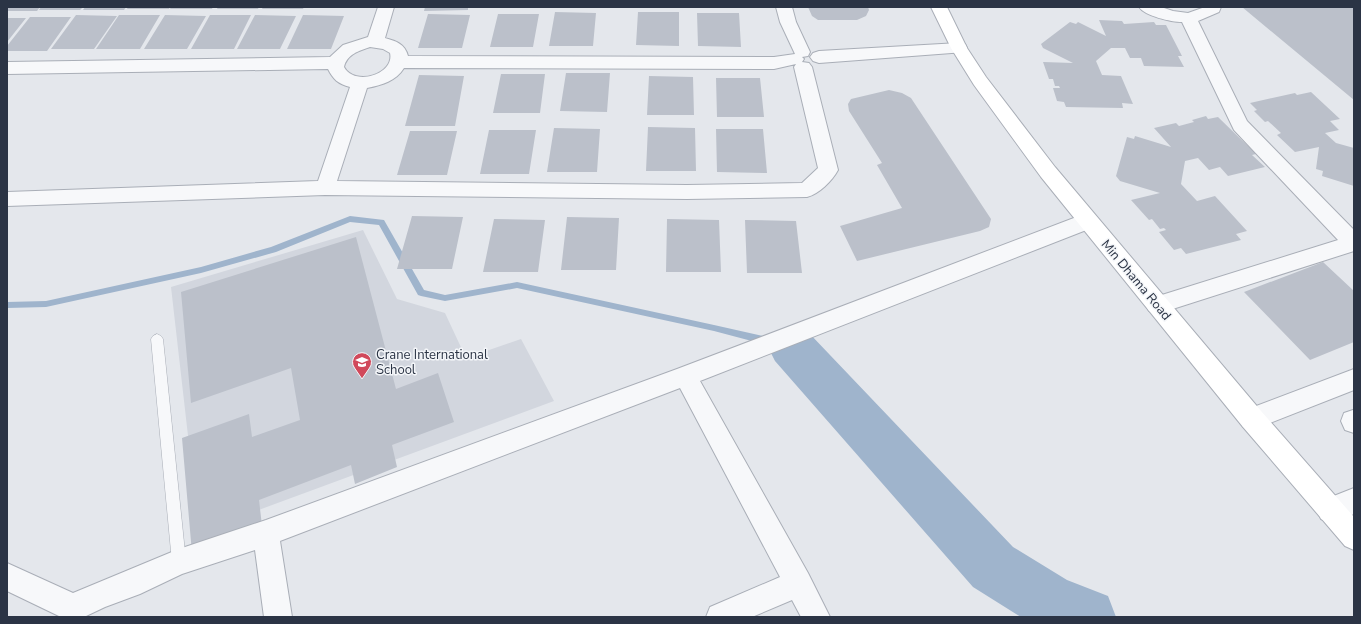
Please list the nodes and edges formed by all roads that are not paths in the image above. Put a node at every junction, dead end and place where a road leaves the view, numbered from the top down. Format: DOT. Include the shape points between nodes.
graph roads {
  1 [pos="386,7"];
  2 [pos="784,7"];
  3 [pos="939,7"];
  4 [pos="1147,7"];
  5 [pos="1212,7"];
  6 [pos="1188,18"];
  7 [pos="375,42"];
  8 [pos="959,48"];
  9 [pos="805,59"];
  10 [pos="399,62"];
  11 [pos="336,63"];
  12 [pos="7,68"];
  13 [pos="360,83"];
  14 [pos="325,188"];
  15 [pos="7,199"];
  16 [pos="1087,221"];
  17 [pos="1158,305"];
  18 [pos="157,339"];
  19 [pos="685,376"];
  20 [pos="1354,379"];
  21 [pos="1252,419"];
  22 [pos="1354,501"];
  23 [pos="1330,510"];
  24 [pos="266,534"];
  25 [pos="1354,537"];
  26 [pos="179,562"];
  27 [pos="7,577"];
  28 [pos="798,583"];
  29 [pos="73,613"];
  30 [pos="278,617"];
  31 [pos="720,617"];
  32 [pos="816,617"];
  1 -- 7 [label="street"];
  2 -- 9 [label="street"];
  3 -- 8 [label="main road, Min Dhama Road"];
  4 -- 6 [label="street" via="1162,14"];
  5 -- 6 [label="street" via="1203,16"];
  6 -- 17 [label="street" via="1240,124 1354,243"];
  7 -- 10 [label="street" via="396,49"];
  7 -- 11 [label="street" via="348,49 340,55"];
  8 -- 9 [label="street"];
  8 -- 16 [label="main road, Min Dhama Road" via="989,93"];
  9 -- 10 [label="street" via="774,63"];
  9 -- 14 [label="street" via="828,170 807,190 687,192"];
  10 -- 13 [label="street" via="389,74 370,82"];
  11 -- 12 [label="street"];
  11 -- 13 [label="street" via="337,74 342,79"];
  13 -- 14 [label="street"];
  14 -- 15 [label="street"];
  16 -- 17 [label="main road, Min Dhama Road"];
  16 -- 19 [label="street"];
  17 -- 21 [label="main road, Min Dhama Road"];
  18 -- 26 [label="lane"];
  19 -- 24 [label="street"];
  19 -- 28 [label="street"];
  20 -- 21 [label="street"];
  21 -- 23 [label="main road, Min Dhama Road"];
  22 -- 23 [label="street"];
  23 -- 25 [label="main road, Min Dhama Road"];
  24 -- 26 [label="street"];
  24 -- 30 [label="street"];
  26 -- 29 [label="street" via="99,595"];
  27 -- 29 [label="street"];
  28 -- 31 [label="street"];
  28 -- 32 [label="street"];
}
